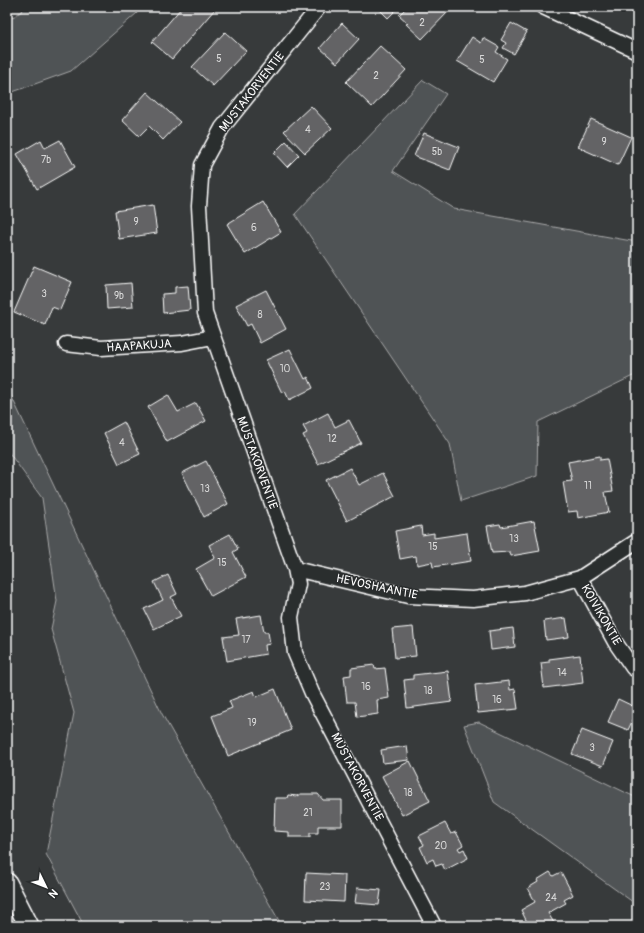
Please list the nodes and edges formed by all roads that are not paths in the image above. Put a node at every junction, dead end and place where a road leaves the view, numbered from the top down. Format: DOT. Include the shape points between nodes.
graph roads {
  1 [pos="319,7"];
  2 [pos="543,7"];
  3 [pos="637,51"];
  4 [pos="213,337"];
  5 [pos="66,344"];
  6 [pos="637,541"];
  7 [pos="295,570"];
  8 [pos="580,578"];
  9 [pos="637,670"];
  10 [pos="7,884"];
  11 [pos="29,926"];
  12 [pos="434,926"];
  1 -- 4 [label="street, MUSTAKORVENTIE" via="222,128 202,166 199,206 204,298 205,313"];
  2 -- 3 [label="street"];
  4 -- 5 [label="street, HAAPAKUJA" via="182,343 100,348"];
  4 -- 7 [label="street, MUSTAKORVENTIE"];
  6 -- 8 [label="street, HEVOSHAANTIE"];
  7 -- 8 [label="street, HEVOSHAANTIE" via="408,596 473,599 525,593"];
  7 -- 12 [label="street, MUSTAKORVENTIE" via="298,584 291,617 296,653 312,693"];
  8 -- 9 [label="street, KOIVIKONTIE" via="615,642"];
  10 -- 11 [label="main road"];
}
